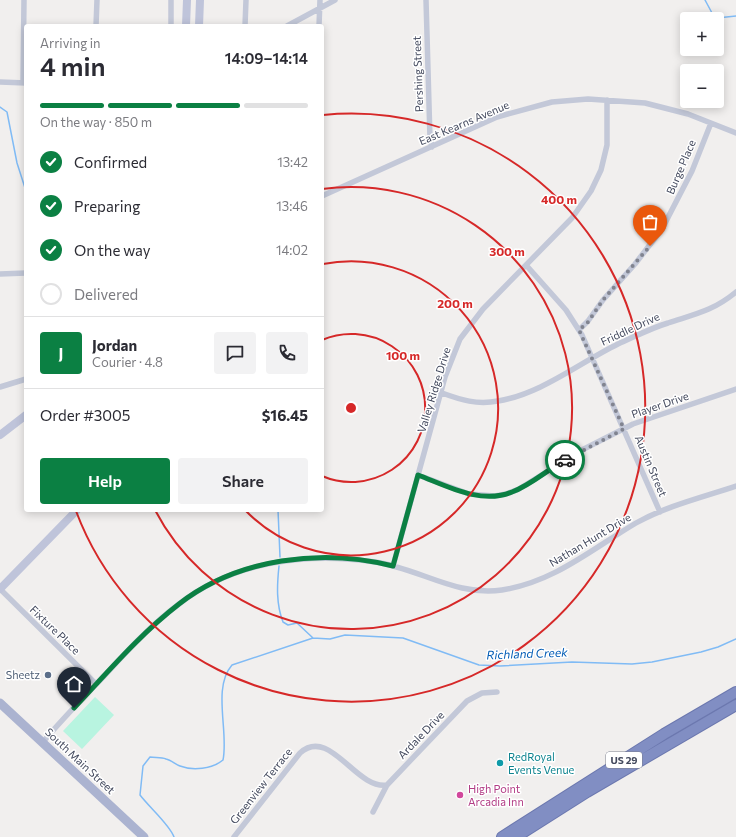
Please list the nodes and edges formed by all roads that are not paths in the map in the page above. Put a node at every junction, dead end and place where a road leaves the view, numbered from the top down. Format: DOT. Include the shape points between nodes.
graph roads {
  1 [pos="24,0"];
  2 [pos="97,0"];
  3 [pos="171,0"];
  4 [pos="186,0"];
  5 [pos="200,0"];
  6 [pos="246,0"];
  7 [pos="320,0"];
  8 [pos="335,0"];
  9 [pos="426,0"];
  10 [pos="319,9"];
  11 [pos="24,24"];
  12 [pos="96,24"];
  13 [pos="171,24"];
  14 [pos="186,24"];
  15 [pos="199,24"];
  16 [pos="245,24"];
  17 [pos="291,24"];
  18 [pos="319,24"];
  19 [pos="0,82"];
  20 [pos="24,83"];
  21 [pos="607,100"];
  22 [pos="711,123"];
  23 [pos="736,132"];
  24 [pos="432,146"];
  25 [pos="324,195"];
  26 [pos="526,264"];
  27 [pos="24,273"];
  28 [pos="0,274"];
  29 [pos="736,292"];
  30 [pos="579,330"];
  31 [pos="592,358"];
  32 [pos="24,379"];
  33 [pos="0,387"];
  34 [pos="736,389"];
  35 [pos="442,393"];
  36 [pos="24,417"];
  37 [pos="624,429"];
  38 [pos="0,435"];
  39 [pos="418,475"];
  40 [pos="736,486"];
  41 [pos="75,512"];
  42 [pos="660,512"];
  43 [pos="393,566"];
  44 [pos="0,589"];
  45 [pos="96,684"];
  46 [pos="497,692"];
  47 [pos="736,692"];
  48 [pos="0,703"];
  49 [pos="736,705"];
  50 [pos="43,742"];
  51 [pos="387,785"];
  52 [pos="373,812"];
  53 [pos="543,821"];
  54 [pos="514,834"];
  55 [pos="138,835"];
  56 [pos="234,837"];
  57 [pos="496,837"];
  58 [pos="502,837"];
  59 [pos="526,837"];
  1 -- 11 [label="street"];
  2 -- 12 [label="street"];
  3 -- 13 [label="street"];
  4 -- 14 [label="main road"];
  5 -- 15 [label="main road"];
  6 -- 16 [label="street"];
  7 -- 10 [label="street"];
  8 -- 10 [label="street"];
  9 -- 24 [label="street, Pershing Street"];
  10 -- 17 [label="street"];
  10 -- 18 [label="street"];
  19 -- 20 [label="street"];
  21 -- 22 [label="street, East Kearns Avenue" via="666,108"];
  21 -- 24 [label="street, East Kearns Avenue" via="566,100 528,107 497,117"];
  21 -- 26 [label="street, Valley Ridge Drive" via="607,145 597,180 576,213"];
  22 -- 23 [label="street, East Kearns Avenue"];
  22 -- 30 [label="street, Burge Place" via="692,172 662,229"];
  24 -- 25 [label="street, East Kearns Avenue"];
  26 -- 30 [label="street, Austin Street" via="566,310"];
  26 -- 35 [label="street, Valley Ridge Drive" via="483,309 460,339"];
  27 -- 28 [label="street"];
  29 -- 31 [label="street, Friddle Drive" via="708,311 656,328"];
  30 -- 31 [label="street, Austin Street"];
  31 -- 35 [label="street, Friddle Drive" via="532,390 504,400 475,403"];
  31 -- 37 [label="street, Austin Street"];
  32 -- 33 [label="street"];
  34 -- 37 [label="street, Player Drive"];
  35 -- 39 [label="street, Valley Ridge Drive"];
  36 -- 38 [label="main road"];
  37 -- 39 [label="street, Player Drive" via="506,494 469,494"];
  37 -- 42 [label="street, Austin Street"];
  39 -- 43 [label="street, Valley Ridge Drive"];
  40 -- 42 [label="street, Nathan Hunt Drive"];
  41 -- 44 [label="main road"];
  42 -- 43 [label="street, Nathan Hunt Drive" via="637,522 564,569 512,588 488,591 468,589"];
  43 -- 45 [label="street, Nathan Hunt Drive" via="354,559 308,559 256,566 220,580 187,598 152,626"];
  44 -- 45 [label="street, Fixture Place"];
  45 -- 50 [label="street, Nathan Hunt Drive"];
  46 -- 51 [label="street, Ardale Drive" via="482,693 470,698"];
  47 -- 54 [label="highway, US 29" via="664,734"];
  48 -- 50 [label="main road, South Main Street"];
  49 -- 53 [label="highway, US 29" via="587,792"];
  50 -- 55 [label="main road, South Main Street"];
  51 -- 52 [label="street, Ardale Drive"];
  51 -- 56 [label="street, Greenview Terrace" via="380,786 368,781 326,748 310,746 300,752"];
  53 -- 54 [label="highway, US 29"];
  53 -- 59 [label="highway"];
  54 -- 57 [label="highway"];
  54 -- 58 [label="highway, US 29"];
}
